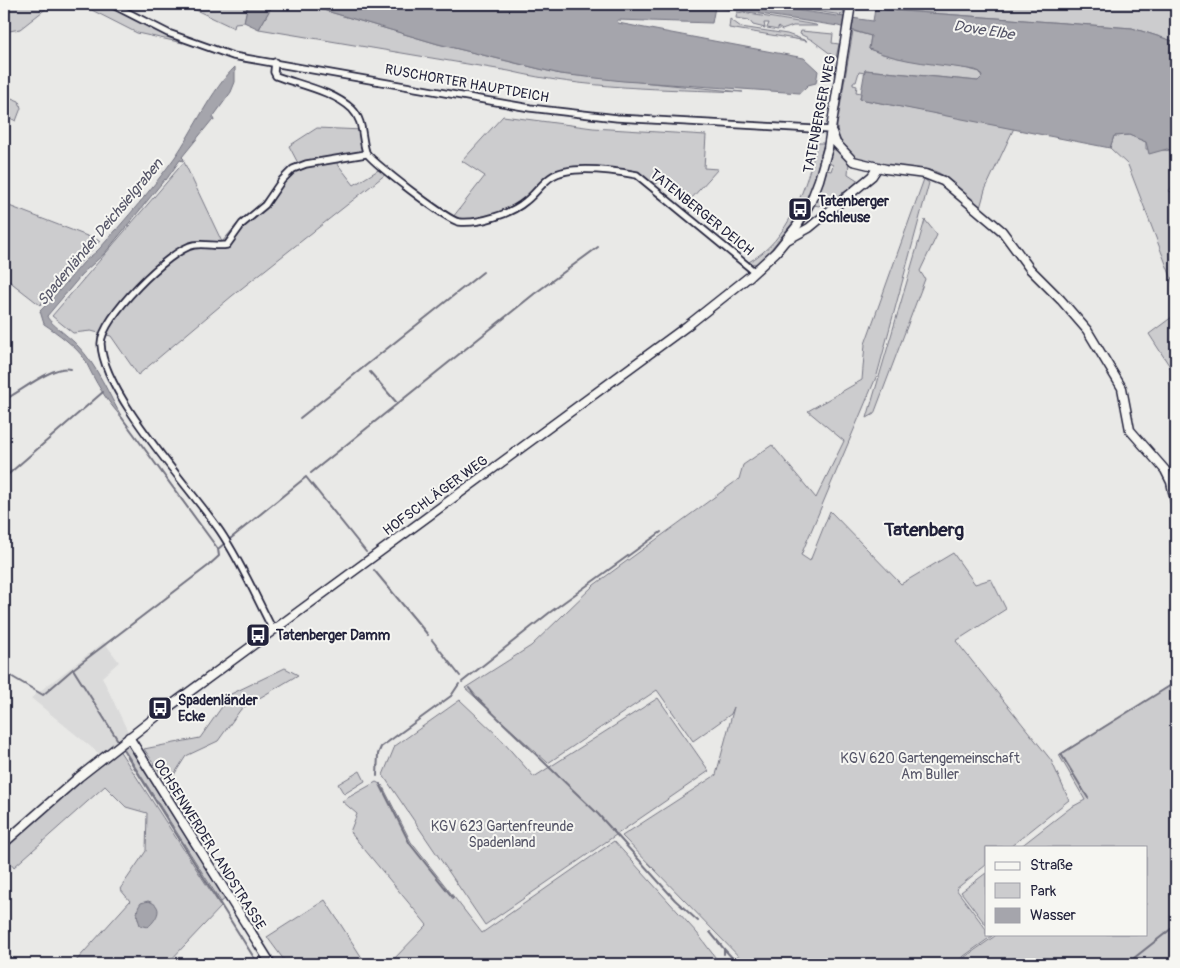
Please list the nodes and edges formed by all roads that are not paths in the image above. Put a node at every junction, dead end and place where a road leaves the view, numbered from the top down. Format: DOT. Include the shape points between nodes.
graph roads {
  1 [pos="111,4"];
  2 [pos="851,4"];
  3 [pos="275,62"];
  4 [pos="831,130"];
  5 [pos="366,154"];
  6 [pos="878,167"];
  7 [pos="785,241"];
  8 [pos="755,272"];
  9 [pos="1176,506"];
  10 [pos="273,630"];
  11 [pos="123,742"];
  12 [pos="4,843"];
  13 [pos="270,964"];
  1 -- 3 [label="street, RUSCHORTER HAUPTDEICH" via="200,45 234,56"];
  2 -- 4 [label="street, TATENBERGER WEG"];
  3 -- 4 [label="street, RUSCHORTER HAUPTDEICH" via="575,115"];
  3 -- 5 [label="street" via="276,76 340,100 353,110 361,124"];
  4 -- 6 [label="street" via="836,143 847,156 861,164"];
  4 -- 7 [label="street, TATENBERGER WEG" via="816,190"];
  5 -- 8 [label="street, TATENBERGER DEICH" via="438,213 457,222 476,221 510,212 551,177 567,171 617,171 637,175"];
  5 -- 10 [label="street" via="293,169 227,245 193,245 173,257 144,280 113,314 103,331 101,344 107,370 123,400 224,537"];
  6 -- 7 [label="street" via="872,176 808,228"];
  6 -- 9 [label="street" via="925,174 943,181 1002,231 1030,269 1063,302 1095,343 1122,388 1130,430 1165,470"];
  7 -- 8 [label="street, TATENBERGER WEG"];
  8 -- 10 [label="street, HOFSCHLÄGER WEG" via="679,332"];
  10 -- 11 [label="street, HOFSCHLÄGER WEG"];
  11 -- 12 [label="street, HOFSCHLÄGER WEG"];
  11 -- 13 [label="street, OCHSENWERDER LANDSTRASSE"];
}
